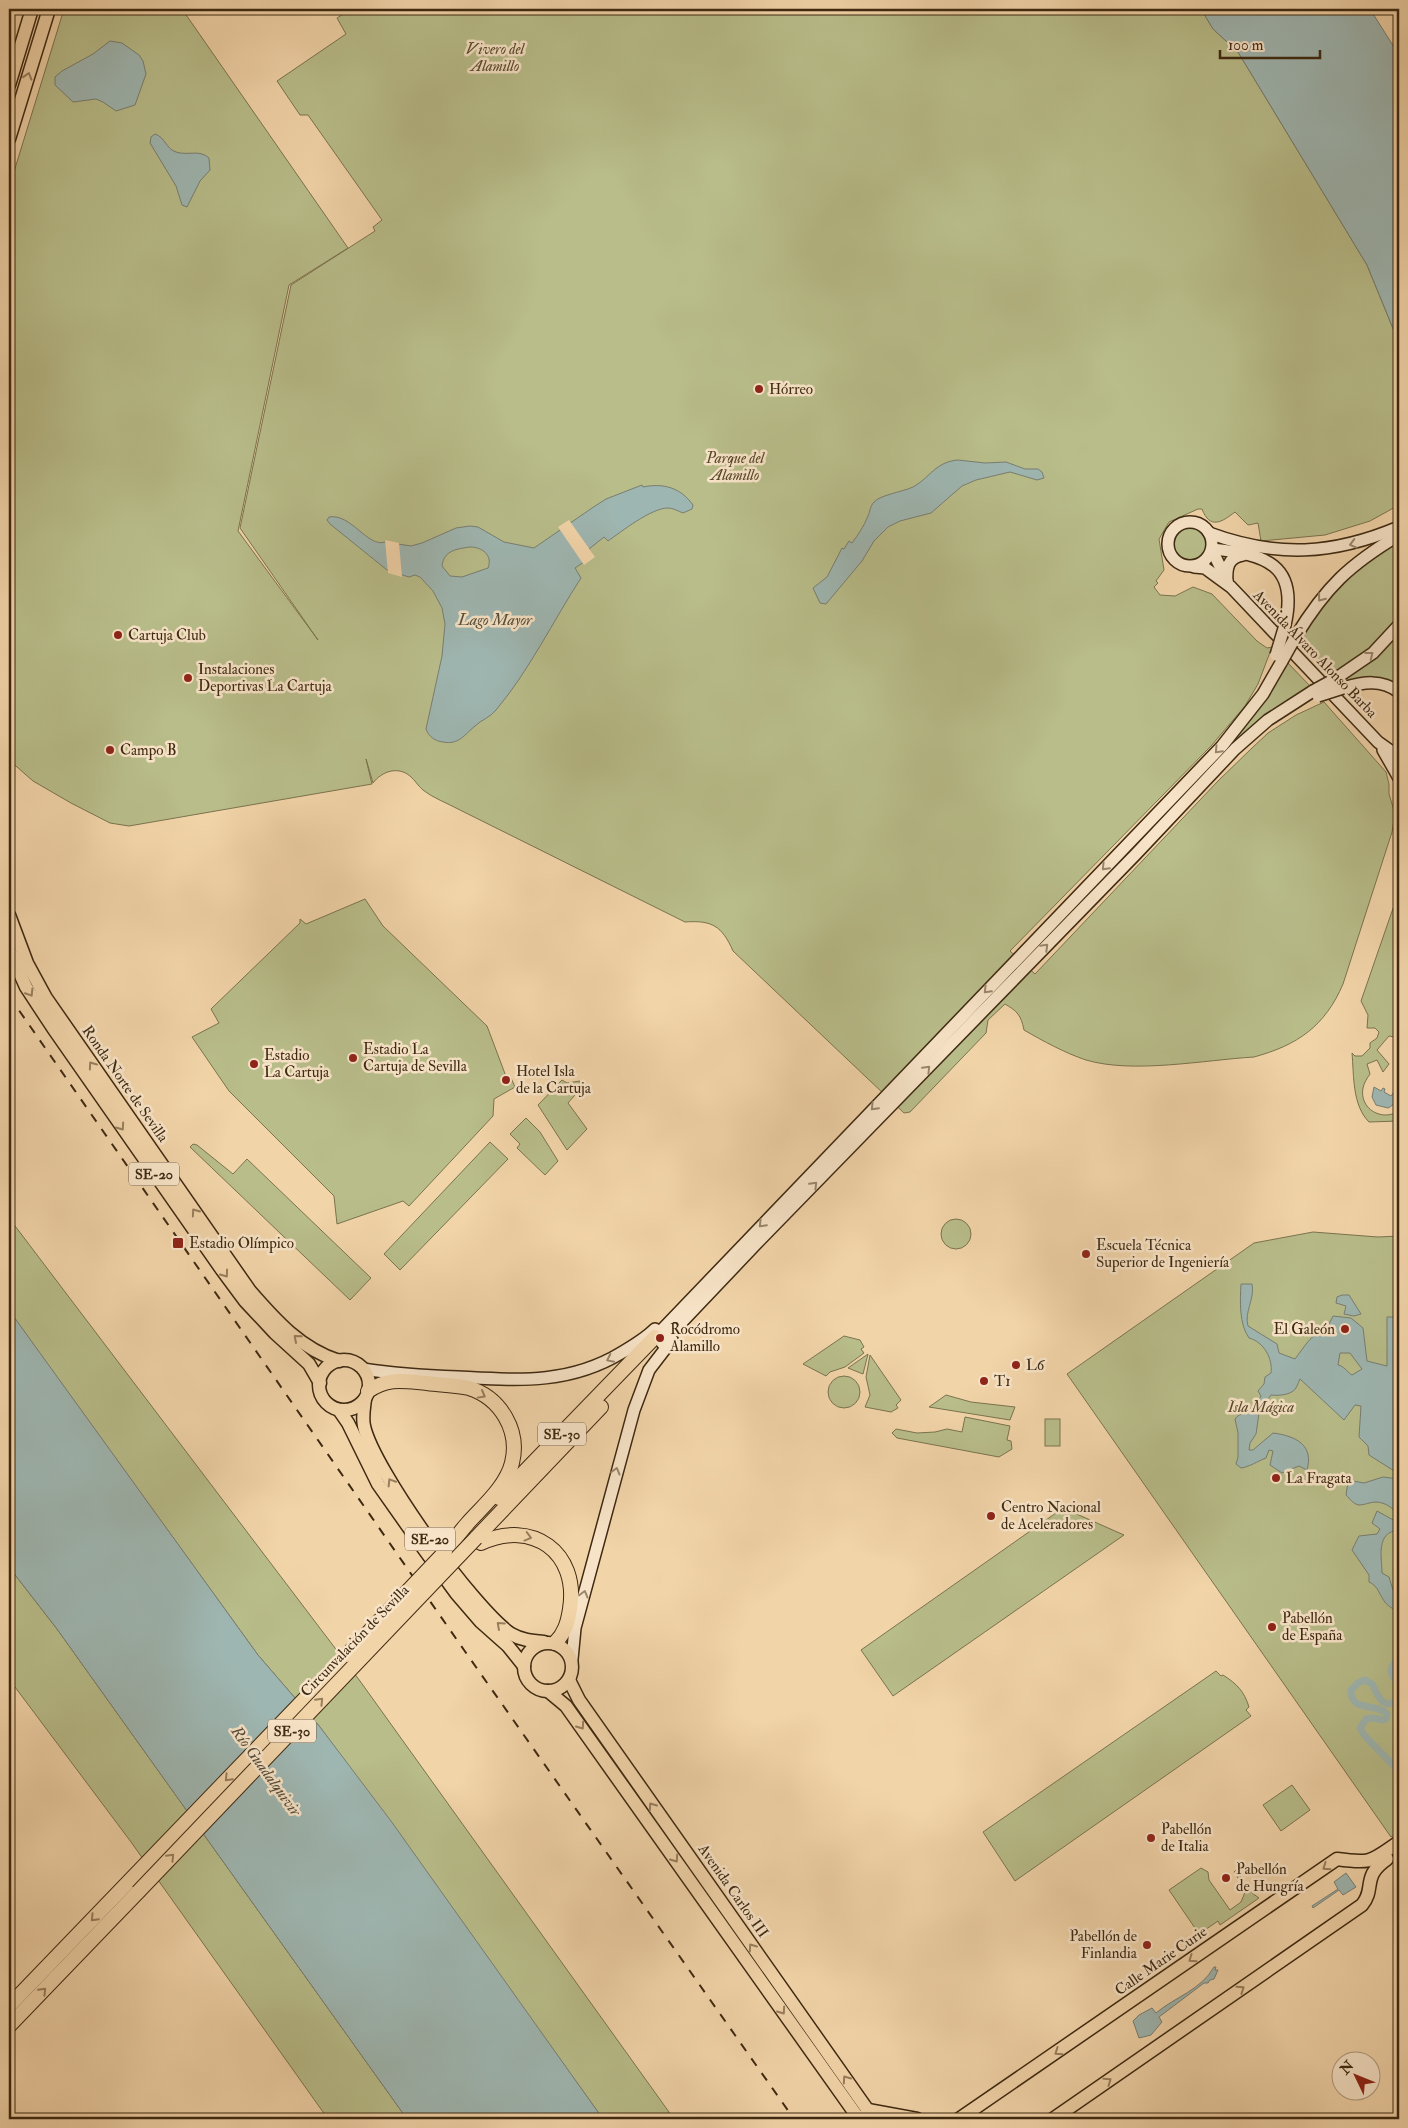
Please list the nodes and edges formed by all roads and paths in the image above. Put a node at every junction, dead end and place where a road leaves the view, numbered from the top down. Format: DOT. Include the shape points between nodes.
graph roads {
  1 [pos="32,9"];
  2 [pos="48,9"];
  3 [pos="9,86"];
  4 [pos="9,139"];
  5 [pos="1399,527"];
  6 [pos="1210,533"];
  7 [pos="1399,535"];
  8 [pos="1212,550"];
  9 [pos="1245,555"];
  10 [pos="1194,567"];
  11 [pos="1229,584"];
  12 [pos="1399,626"];
  13 [pos="1279,658"];
  14 [pos="1339,683"];
  15 [pos="1399,692"];
  16 [pos="1378,742"];
  17 [pos="1399,751"];
  18 [pos="1399,757"];
  19 [pos="1399,778"];
  20 [pos="10,920"];
  21 [pos="13,945"];
  22 [pos="1025,959"];
  23 [pos="658,1340"];
  24 [pos="339,1362"];
  25 [pos="362,1369"];
  26 [pos="320,1383"];
  27 [pos="367,1395"];
  28 [pos="339,1410"];
  29 [pos="472,1535"];
  30 [pos="549,1643"];
  31 [pos="572,1659"];
  32 [pos="524,1666"];
  33 [pos="569,1680"];
  34 [pos="548,1691"];
  35 [pos="1394,1849"];
  36 [pos="133,1887"];
  37 [pos="9,2006"];
  38 [pos="9,2026"];
  39 [pos="866,2117"];
  40 [pos="917,2119"];
  41 [pos="960,2119"];
  42 [pos="1054,2119"];
  1 -- 3 [label="main road"];
  4 -- 2 [label="main road, one-way"];
  5 -- 6 [label="main road, one-way" via="1350,545 1307,551 1258,548"];
  6 -- 8 [label="main road"];
  6 -- 10 [label="main road" via="1200,524 1190,522 1180,525 1170,536 1168,548 1174,560"];
  7 -- 13 [label="main road, one-way, bridge" via="1340,578 1316,604"];
  8 -- 9 [label="main road"];
  8 -- 10 [label="main road" via="1206,561"];
  8 -- 11 [label="main road, Avenida Álvaro Alonso Barba"];
  9 -- 11 [label="main road" via="1231,560 1227,568"];
  9 -- 13 [label="main road, bridge" via="1276,567 1287,582 1289,607"];
  10 -- 11 [label="main road, Avenida Álvaro Alonso Barba" via="1205,568"];
  11 -- 16 [label="main road, Avenida Álvaro Alonso Barba"];
  14 -- 12 [label="main road, one-way"];
  13 -- 22 [label="main road, one-way" via="1250,713"];
  14 -- 15 [label="main road" via="1380,682"];
  22 -- 14 [label="main road, one-way, bridge" via="1136,854 1246,739 1268,720"];
  16 -- 17 [label="main road"];
  16 -- 18 [label="main road, Avenida Álvaro Alonso Barba"];
  16 -- 19 [label="main road, Avenida Álvaro Alonso Barba"];
  20 -- 21 [label="main road, Ronda Norte de Sevilla / SE-20"];
  24 -- 21 [label="main road, Ronda Norte de Sevilla / SE-20, one-way" via="309,1348 250,1291 46,998"];
  21 -- 26 [label="main road, Ronda Norte de Sevilla / SE-20, one-way" via="26,987 222,1270 275,1334 309,1364"];
  23 -- 22 [label="main road, one-way" via="768,1233"];
  22 -- 23 [label="main road, one-way" via="694,1295"];
  23 -- 25 [label="main road, one-way" via="580,1371 544,1379 435,1376"];
  23 -- 29 [label="highway, Circunvalación de Sevilla / SE-30"];
  31 -- 23 [label="main road, one-way" via="575,1628 627,1430"];
  24 -- 25 [label="main road, Ronda Norte de Sevilla / SE-20" via="351,1361"];
  24 -- 26 [label="main road" via="326,1369"];
  25 -- 27 [label="main road, SE-20" via="367,1375"];
  26 -- 28 [label="main road, Ronda Norte de Sevilla / SE-20" via="322,1397"];
  27 -- 28 [label="main road" via="354,1408"];
  27 -- 29 [label="highway, one-way" via="378,1384 390,1381 461,1387 483,1394 504,1414 514,1442 513,1458 509,1472 489,1500"];
  30 -- 27 [label="main road, SE-20, one-way" via="527,1641 499,1625 427,1535 392,1484 368,1439 364,1425"];
  28 -- 32 [label="main road, Ronda Norte de Sevilla / SE-20" via="378,1484 427,1553 480,1622 508,1646"];
  29 -- 30 [label="highway, one-way" via="524,1535 547,1545 562,1559 572,1594 566,1627"];
  36 -- 29 [label="highway, Circunvalación de Sevilla / SE-30, one-way, bridge" via="445,1570"];
  29 -- 36 [label="highway, Circunvalación de Sevilla / SE-30, one-way, bridge" via="445,1552"];
  30 -- 31 [label="main road" via="562,1646"];
  30 -- 32 [label="main road" via="530,1651"];
  31 -- 33 [label="main road"];
  32 -- 34 [label="main road, Ronda Norte de Sevilla / SE-20" via="528,1681 540,1690"];
  33 -- 34 [label="main road" via="564,1686"];
  39 -- 33 [label="main road, Avenida Carlos III, one-way" via="579,1700"];
  34 -- 39 [label="main road, Avenida Carlos III, one-way" via="566,1706"];
  35 -- 41 [label="main road, Calle Marie Curie, one-way" via="1367,1862 1338,1859"];
  42 -- 35 [label="main road, Calle Marie Curie, one-way" via="1362,1904 1373,1870"];
  36 -- 37 [label="highway, Circunvalación de Sevilla / SE-30, one-way"];
  38 -- 36 [label="highway, Circunvalación de Sevilla / SE-30, one-way"];
  39 -- 40 [label="main road"];
}
